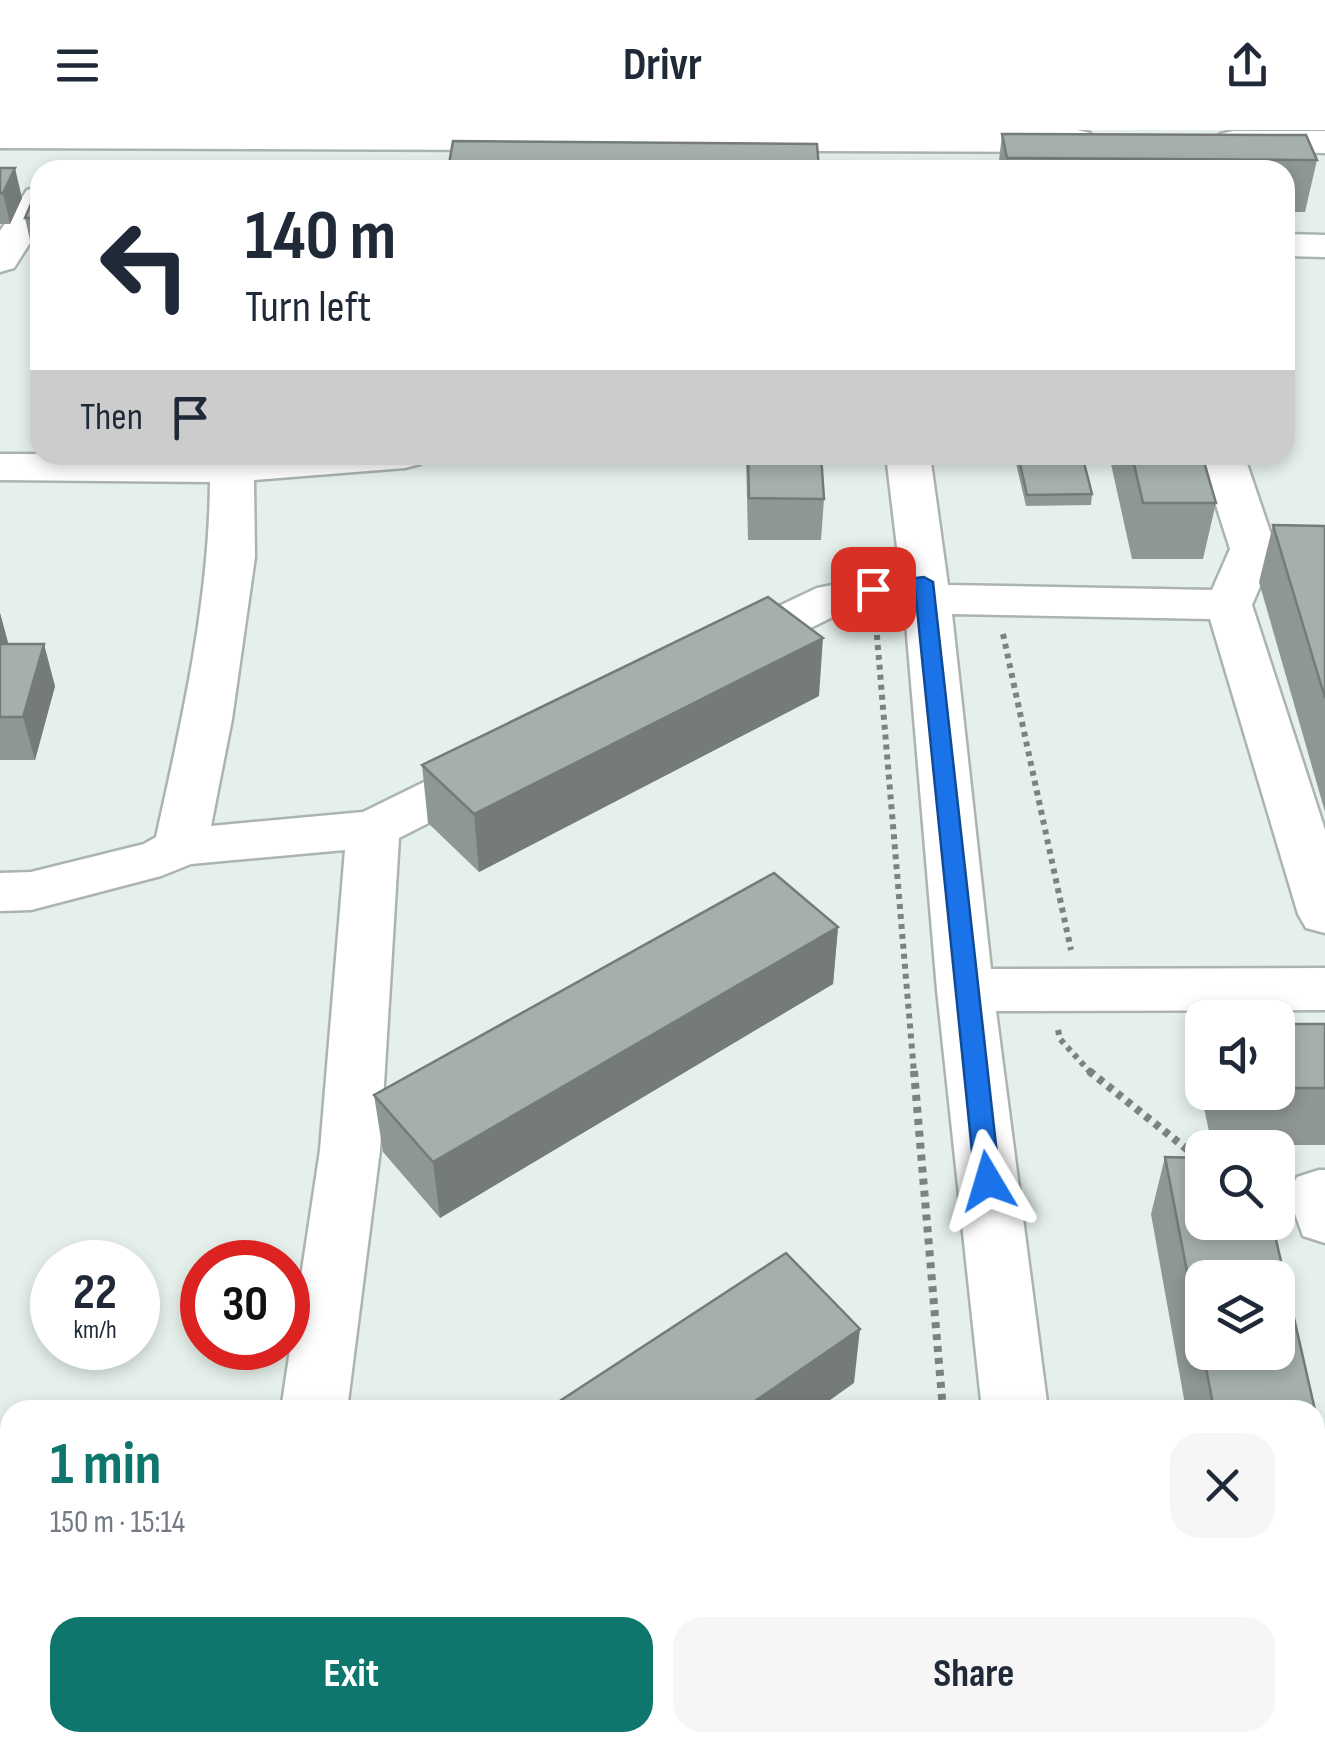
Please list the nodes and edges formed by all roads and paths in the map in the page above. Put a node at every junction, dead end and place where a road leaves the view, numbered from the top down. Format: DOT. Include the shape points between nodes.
graph roads {
  1 [pos="346,134"];
  2 [pos="0,138"];
  3 [pos="80,138"];
  4 [pos="237,138"];
  5 [pos="1106,142"];
  6 [pos="1206,142"];
  7 [pos="1325,142"];
  8 [pos="868,147"];
  9 [pos="446,154"];
  10 [pos="65,160"];
  11 [pos="223,160"];
  12 [pos="30,214"];
  13 [pos="1295,245"];
  14 [pos="1325,246"];
  15 [pos="0,260"];
  16 [pos="0,272"];
  17 [pos="30,272"];
  18 [pos="89,465"];
  19 [pos="225,465"];
  20 [pos="908,465"];
  21 [pos="1225,465"];
  22 [pos="0,467"];
  23 [pos="908,590"];
  24 [pos="995,600"];
  25 [pos="1229,605"];
  26 [pos="691,668"];
  27 [pos="532,748"];
  28 [pos="373,829"];
  29 [pos="180,847"];
  30 [pos="0,892"];
  31 [pos="1325,914"];
  32 [pos="1325,989"];
  33 [pos="965,990"];
  34 [pos="1065,990"];
  35 [pos="402,1122"];
  36 [pos="1185,1148"];
  37 [pos="350,1150"];
  38 [pos="1325,1194"];
  39 [pos="1325,1218"];
  40 [pos="315,1400"];
  41 [pos="942,1400"];
  42 [pos="1015,1400"];
  1 -- 4 [label="street"];
  1 -- 9 [label="street"];
  2 -- 3 [label="street"];
  3 -- 4 [label="street"];
  3 -- 10 [label="street"];
  4 -- 11 [label="street"];
  5 -- 8 [label="street"];
  6 -- 7 [label="street"];
  8 -- 9 [label="street"];
  12 -- 15 [label="street"];
  13 -- 14 [label="street"];
  16 -- 17 [label="street"];
  18 -- 22 [label="street"];
  19 -- 29 [label="street" via="232,479 232,557"];
  20 -- 23 [label="street"];
  21 -- 25 [label="street" via="1253,549"];
  23 -- 24 [label="street"];
  23 -- 26 [label="street" via="815,605"];
  23 -- 33 [label="street"];
  23 -- 41 [label="path"];
  24 -- 25 [label="street"];
  24 -- 34 [label="path"];
  25 -- 31 [label="street"];
  27 -- 28 [label="street"];
  28 -- 29 [label="street"];
  28 -- 37 [label="street"];
  29 -- 30 [label="street" via="162,858 31,891"];
  32 -- 34 [label="street"];
  33 -- 34 [label="street"];
  33 -- 42 [label="street"];
  34 -- 36 [label="path" via="1060,1038 1096,1079"];
  35 -- 37 [label="street"];
  37 -- 40 [label="street"];
  38 -- 39 [label="street" via="1318,1194"];
}
